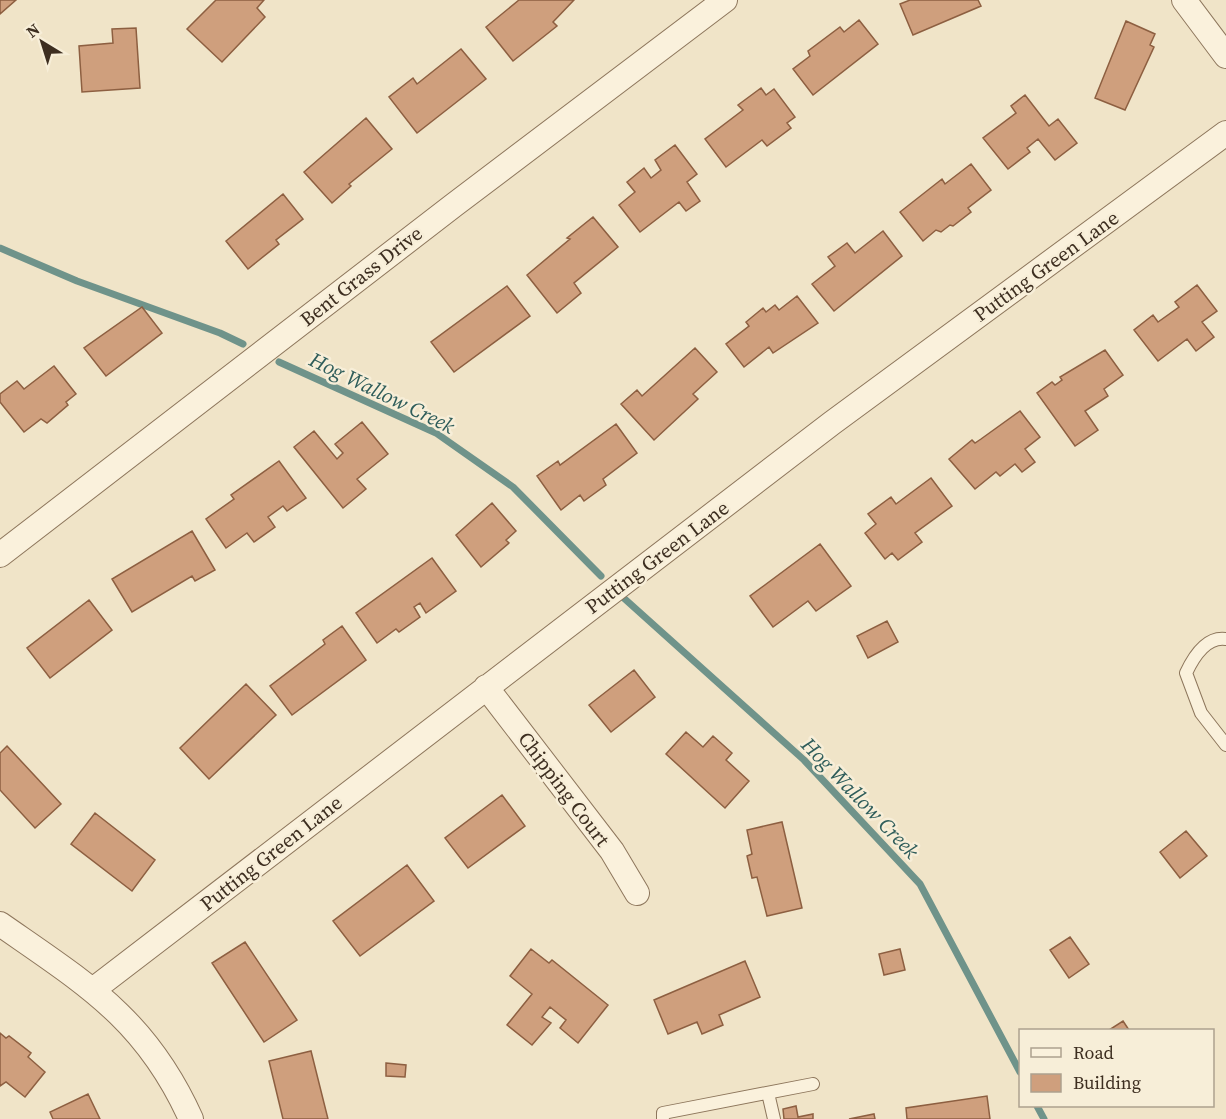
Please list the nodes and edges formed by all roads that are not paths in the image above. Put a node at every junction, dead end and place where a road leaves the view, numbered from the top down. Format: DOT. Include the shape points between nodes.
graph roads {
  1 [pos="725,0"];
  2 [pos="1184,0"];
  3 [pos="1226,56"];
  4 [pos="1226,133"];
  5 [pos="0,555"];
  6 [pos="1226,639"];
  7 [pos="486,687"];
  8 [pos="1226,745"];
  9 [pos="637,893"];
  10 [pos="0,924"];
  11 [pos="94,989"];
  12 [pos="813,1084"];
  13 [pos="768,1093"];
  14 [pos="191,1119"];
  15 [pos="663,1119"];
  16 [pos="774,1119"];
  1 -- 5 [label="street, Bent Grass Drive"];
  2 -- 3 [label="street"];
  4 -- 7 [label="street, Putting Green Lane" via="832,423"];
  6 -- 8 [label="lane" via="1220,638 1195,653 1186,673 1201,713"];
  7 -- 9 [label="street, Chipping Court" via="612,851"];
  7 -- 11 [label="street, Putting Green Lane"];
  10 -- 11 [label="street"];
  11 -- 14 [label="street" via="125,1017 155,1053"];
  12 -- 13 [label="lane"];
  13 -- 15 [label="lane" via="663,1113"];
  13 -- 16 [label="lane"];
}
